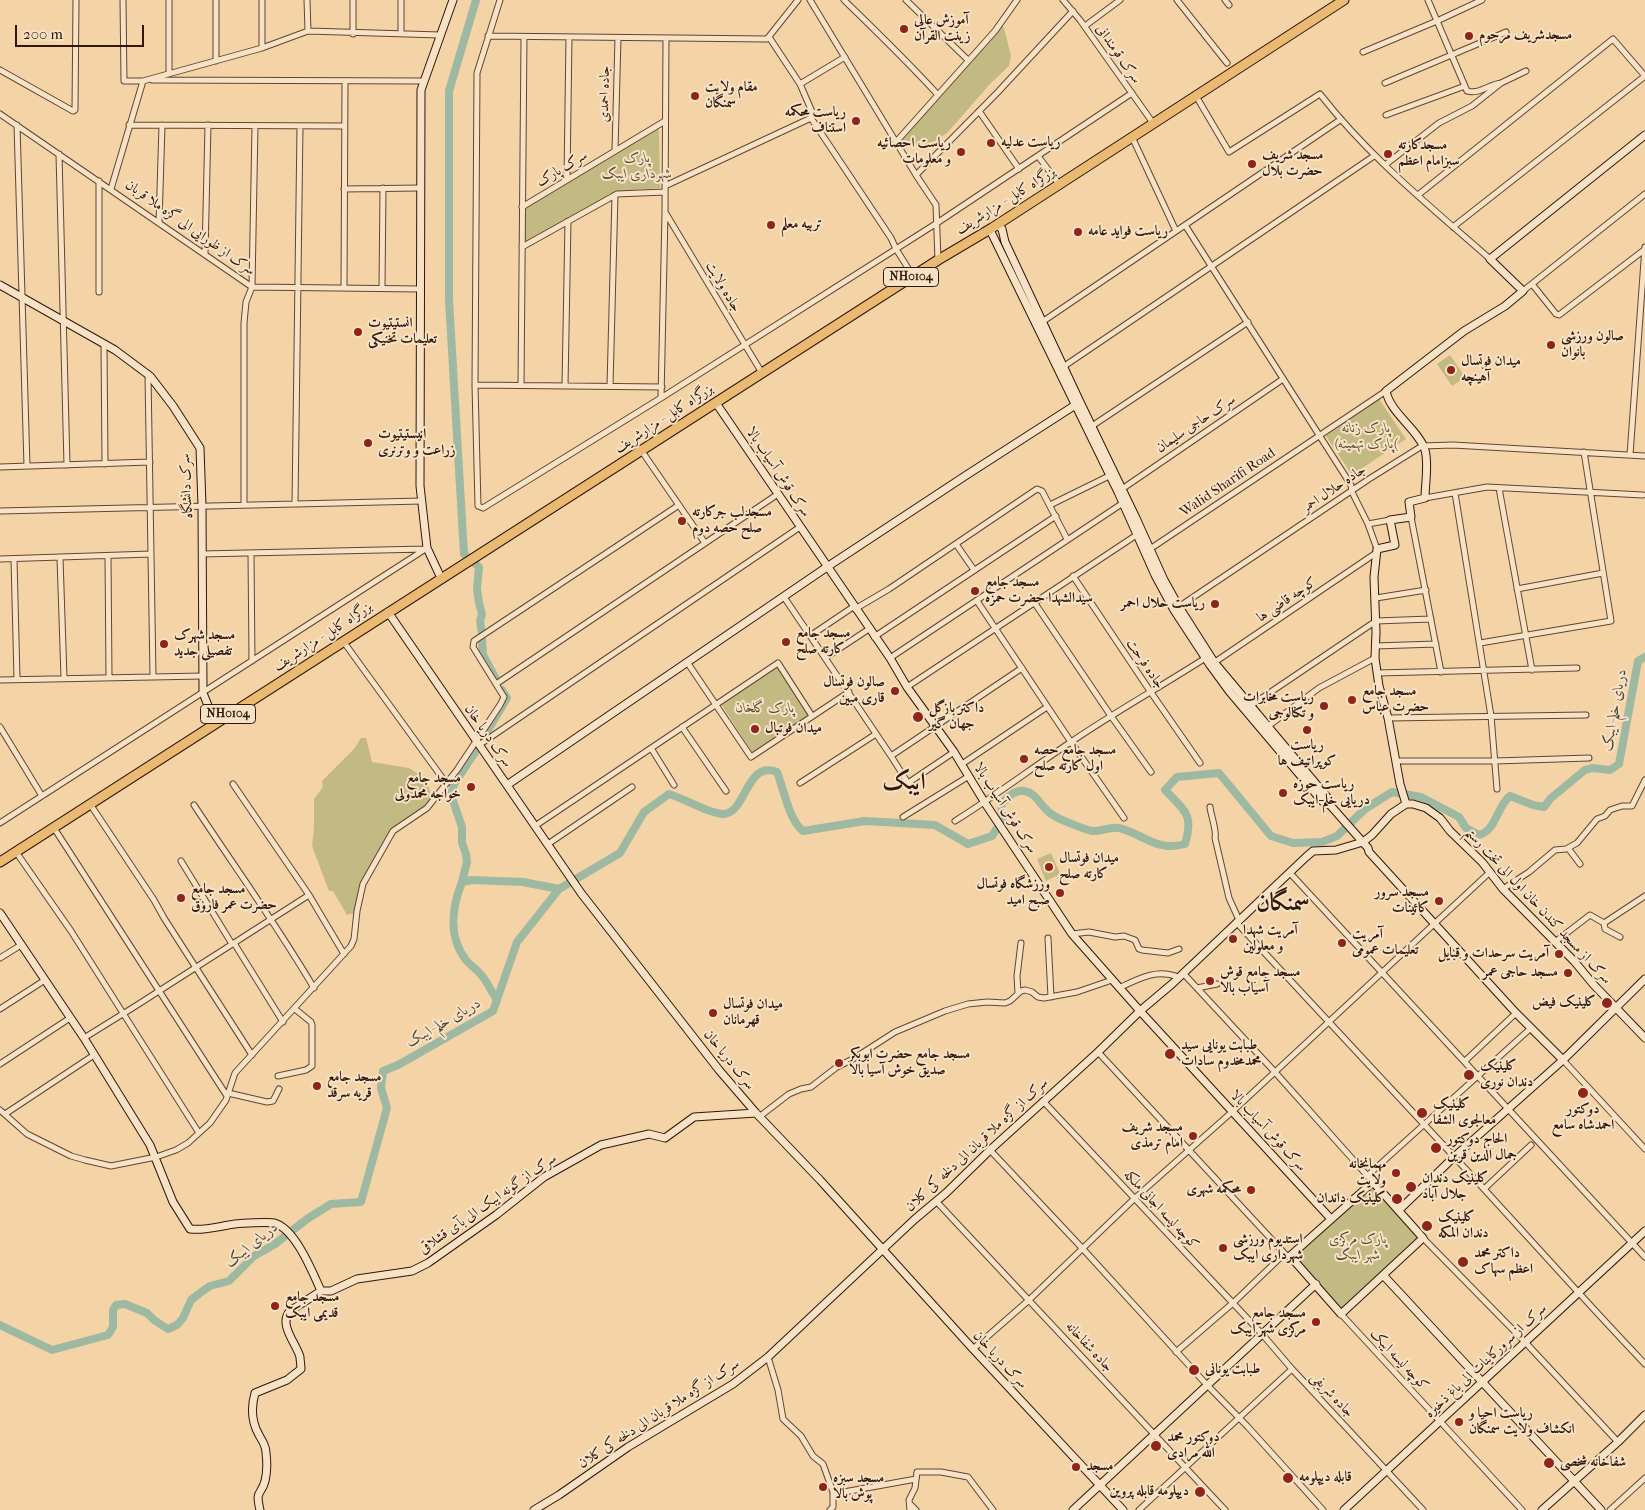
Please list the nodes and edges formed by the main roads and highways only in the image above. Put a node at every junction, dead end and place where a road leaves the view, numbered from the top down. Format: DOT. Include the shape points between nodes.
graph roads {
  1 [pos="1344,0"];
  2 [pos="0,862"];
  1 -- 2 [label="highway, بزرگراه کابل - مزارشریف / NH0104" via="1132,136 994,230 977,236 938,260"];
}
